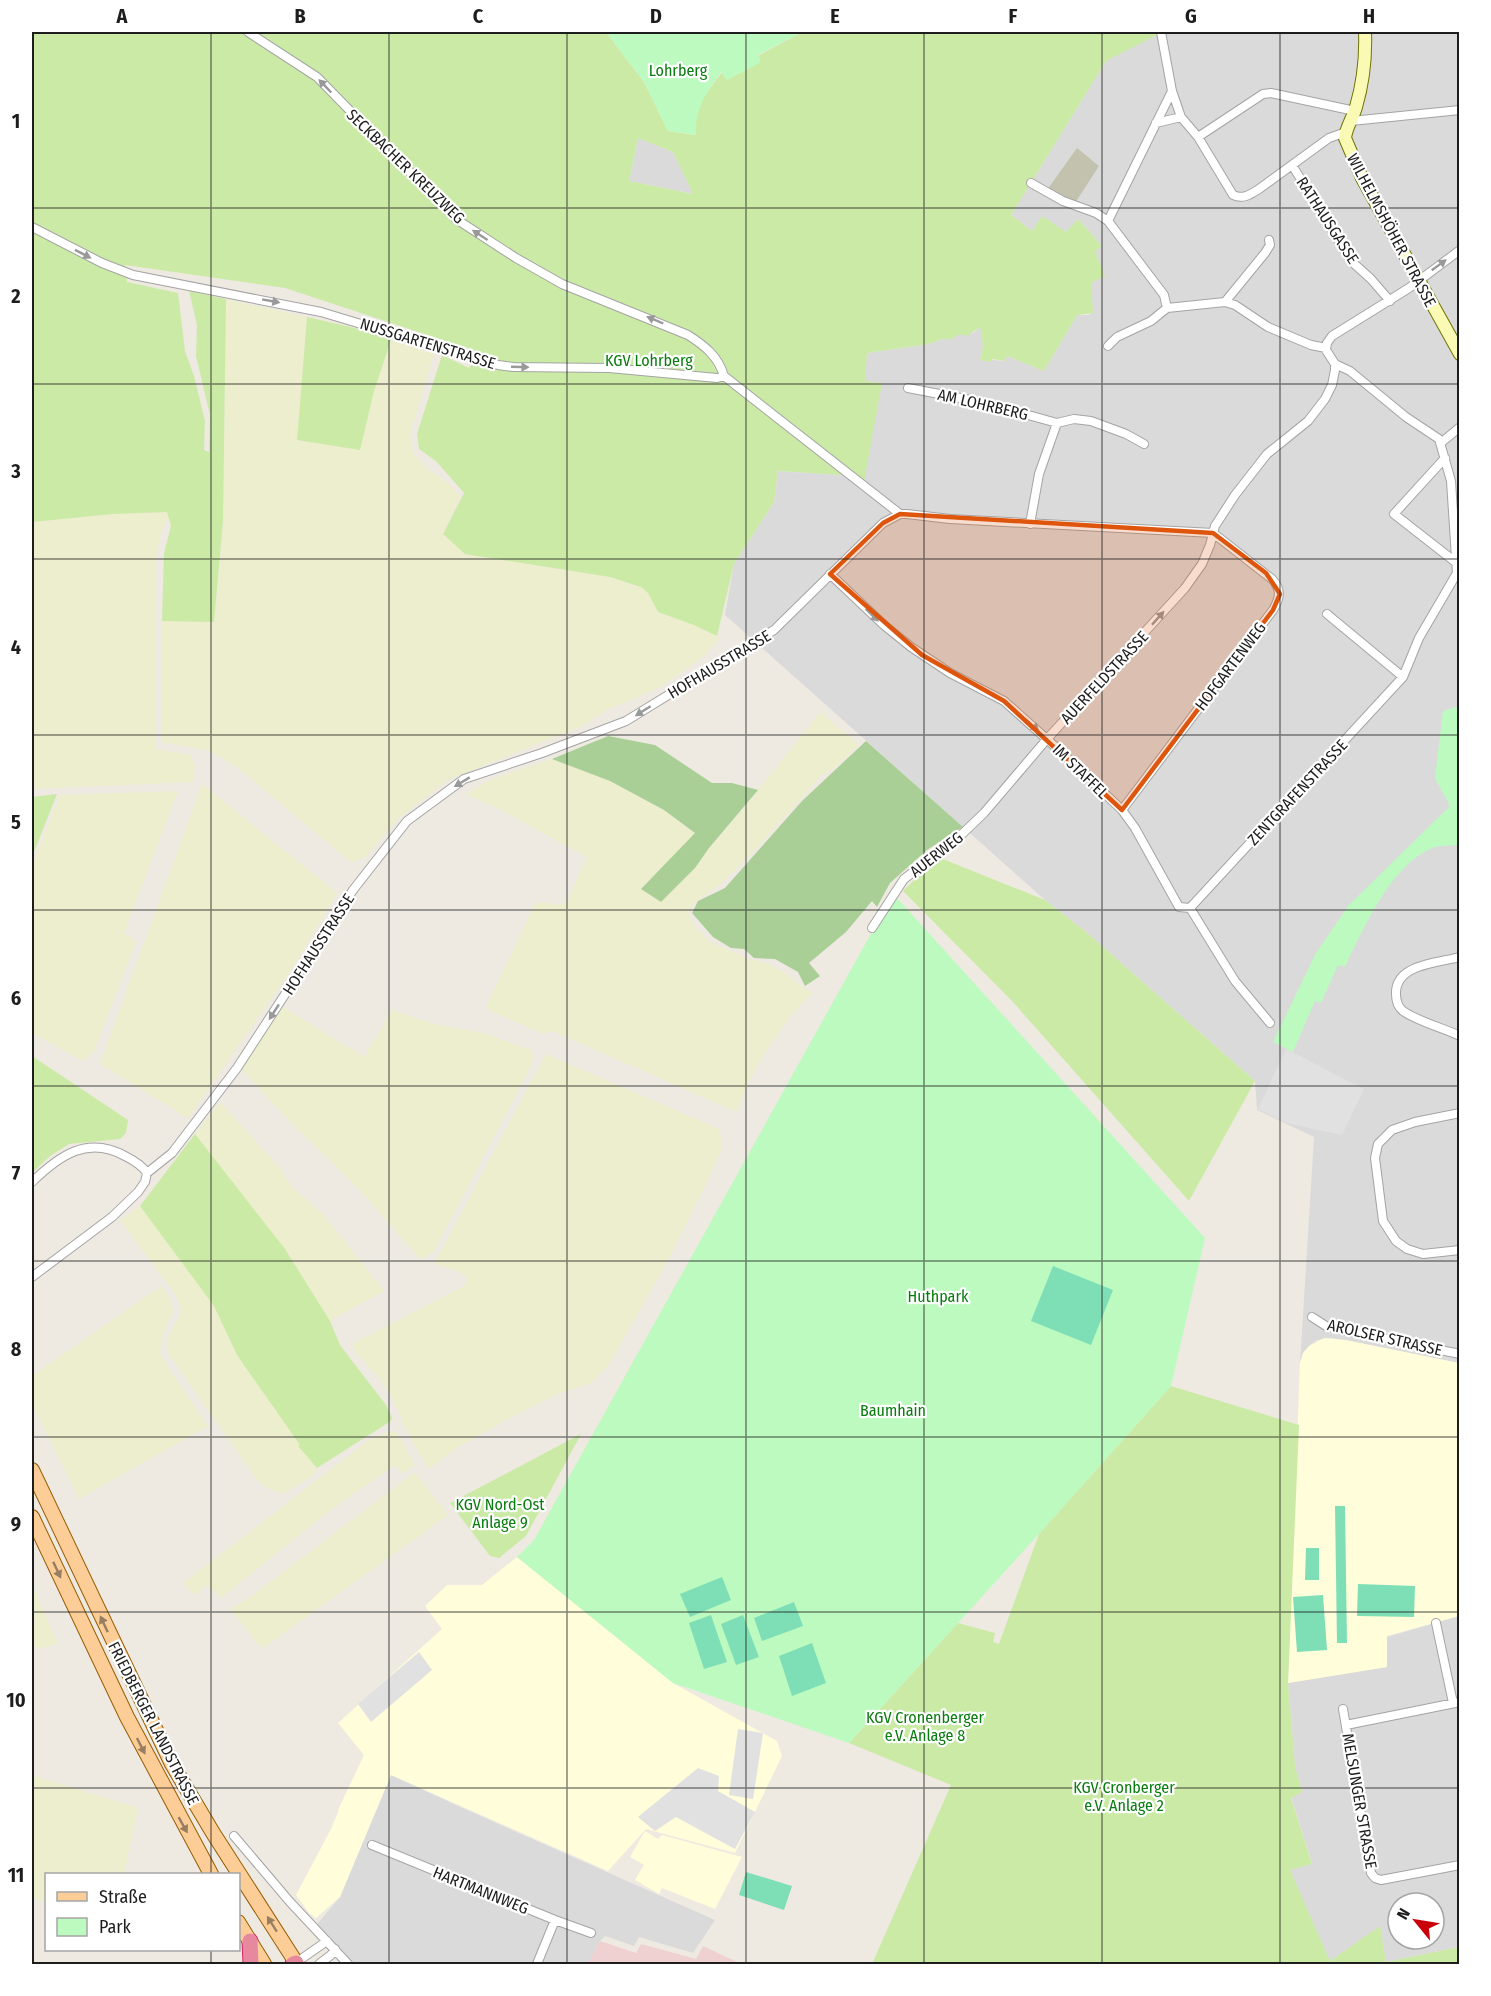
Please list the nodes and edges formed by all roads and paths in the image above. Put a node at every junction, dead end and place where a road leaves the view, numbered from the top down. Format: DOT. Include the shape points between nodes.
graph roads {
  1 [pos="248,32"];
  2 [pos="1161,32"];
  3 [pos="1365,32"];
  4 [pos="1172,91"];
  5 [pos="1460,110"];
  6 [pos="1181,117"];
  7 [pos="1350,121"];
  8 [pos="1156,123"];
  9 [pos="1198,137"];
  10 [pos="1292,165"];
  11 [pos="1031,183"];
  12 [pos="1108,221"];
  13 [pos="32,227"];
  14 [pos="1269,240"];
  15 [pos="1460,250"];
  16 [pos="1419,280"];
  17 [pos="1390,301"];
  18 [pos="1225,302"];
  19 [pos="1167,308"];
  20 [pos="1108,346"];
  21 [pos="1326,348"];
  22 [pos="1458,349"];
  23 [pos="1335,364"];
  24 [pos="724,376"];
  25 [pos="908,388"];
  26 [pos="1057,423"];
  27 [pos="1460,427"];
  28 [pos="1442,442"];
  29 [pos="1144,444"];
  30 [pos="1445,458"];
  31 [pos="900,514"];
  32 [pos="1030,524"];
  33 [pos="1213,533"];
  34 [pos="1458,564"];
  35 [pos="831,574"];
  36 [pos="1327,614"];
  37 [pos="1403,677"];
  38 [pos="1047,739"];
  39 [pos="1122,810"];
  40 [pos="984,813"];
  41 [pos="1190,908"];
  42 [pos="872,928"];
  43 [pos="1460,957"];
  44 [pos="1270,1023"];
  45 [pos="1460,1036"];
  46 [pos="1460,1113"];
  47 [pos="147,1173"];
  48 [pos="32,1182"];
  49 [pos="1460,1250"];
  50 [pos="32,1277"];
  51 [pos="1312,1317"];
  52 [pos="1460,1354"];
  53 [pos="32,1470"];
  54 [pos="32,1517"];
  55 [pos="1436,1623"];
  56 [pos="1456,1703"];
  57 [pos="1343,1709"];
  58 [pos="1346,1725"];
  59 [pos="234,1836"];
  60 [pos="372,1845"];
  61 [pos="1460,1865"];
  62 [pos="210,1873"];
  63 [pos="238,1873"];
  64 [pos="240,1876"];
  65 [pos="555,1920"];
  66 [pos="240,1925"];
  67 [pos="591,1933"];
  68 [pos="250,1941"];
  69 [pos="327,1941"];
  70 [pos="335,1949"];
  71 [pos="262,1964"];
  72 [pos="295,1964"];
  73 [pos="320,1964"];
  74 [pos="348,1965"];
  75 [pos="537,1965"];
  24 -- 1 [label="street, SECKBACHER KREUZWEG, one-way" via="706,347 679,330 562,284 456,219 317,77"];
  2 -- 4 [label="street"];
  3 -- 7 [label="main road, WILHELMSHÖHER STRASSE" via="1364,65"];
  4 -- 6 [label="street"];
  4 -- 8 [label="street"];
  5 -- 7 [label="street"];
  6 -- 8 [label="street"];
  6 -- 9 [label="street"];
  7 -- 9 [label="street" via="1271,93 1263,94"];
  7 -- 10 [label="street"];
  7 -- 16 [label="main road, WILHELMSHÖHER STRASSE" via="1345,138 1362,178"];
  8 -- 12 [label="street"];
  9 -- 10 [label="street" via="1236,197 1249,195"];
  10 -- 17 [label="street, RATHAUSGASSE" via="1351,261"];
  11 -- 12 [label="street"];
  12 -- 19 [label="street" via="1164,295"];
  13 -- 24 [label="street, NUSSGARTENSTRASSE, one-way" via="133,275 321,312 498,365"];
  14 -- 18 [label="street" via="1265,253"];
  16 -- 15 [label="street, one-way"];
  16 -- 17 [label="street"];
  16 -- 22 [label="main road, WILHELMSHÖHER STRASSE"];
  17 -- 21 [label="street" via="1335,334"];
  18 -- 19 [label="street"];
  18 -- 21 [label="street" via="1268,327"];
  19 -- 20 [label="street"];
  21 -- 23 [label="street"];
  23 -- 28 [label="street" via="1350,371"];
  23 -- 33 [label="street" via="1332,385 1320,406 1260,463 1218,520"];
  24 -- 31 [label="street"];
  25 -- 26 [label="street, AM LOHRBERG" via="981,402"];
  26 -- 29 [label="street, AM LOHRBERG" via="1091,421"];
  26 -- 32 [label="street" via="1039,474"];
  27 -- 28 [label="street"];
  28 -- 30 [label="street, ZENTGRAFENSTRASSE"];
  30 -- 34 [label="street, ZENTGRAFENSTRASSE" via="1451,481"];
  30 -- 34 [label="street" via="1394,514"];
  31 -- 32 [label="street"];
  31 -- 35 [label="street, HOFHAUSSTRASSE" via="884,523"];
  32 -- 33 [label="street"];
  38 -- 33 [label="street, AUERFELDSTRASSE, one-way" via="1185,588 1202,564"];
  33 -- 39 [label="street, HOFGARTENWEG" via="1272,579 1279,598"];
  34 -- 37 [label="street, ZENTGRAFENSTRASSE" via="1454,580 1419,638"];
  35 -- 38 [label="street, IM STAFFEL, one-way" via="910,647 1004,701"];
  35 -- 47 [label="street, HOFHAUSSTRASSE, one-way" via="780,625 626,721 464,778 407,821 354,890 237,1068 172,1154"];
  36 -- 37 [label="street"];
  37 -- 41 [label="street, ZENTGRAFENSTRASSE"];
  38 -- 39 [label="street, IM STAFFEL"];
  38 -- 40 [label="street, AUERFELDSTRASSE"];
  39 -- 41 [label="street, IM STAFFEL" via="1179,907"];
  40 -- 42 [label="street, AUERWEG" via="904,879"];
  41 -- 44 [label="street, IM STAFFEL" via="1235,981"];
  43 -- 45 [label="street" via="1408,971 1399,981 1396,993 1405,1012"];
  46 -- 49 [label="street" via="1392,1130 1378,1144 1375,1163 1383,1221 1396,1241 1423,1254"];
  47 -- 48 [label="street" via="121,1154 98,1147 61,1156"];
  47 -- 50 [label="street, HOFHAUSSTRASSE" via="138,1192 112,1217"];
  51 -- 52 [label="street, AROLSER STRASSE" via="1326,1326"];
  63 -- 53 [label="main road, FRIEDBERGER LANDSTRASSE, one-way" via="172,1764"];
  54 -- 62 [label="main road, FRIEDBERGER LANDSTRASSE, one-way" via="131,1727"];
  55 -- 56 [label="street"];
  56 -- 58 [label="street"];
  57 -- 58 [label="street, MELSUNGER STRASSE"];
  58 -- 61 [label="street, MELSUNGER STRASSE" via="1375,1878"];
  59 -- 69 [label="street"];
  60 -- 65 [label="street, HARTMANNWEG"];
  72 -- 64 [label="main road, FRIEDBERGER LANDSTRASSE, one-way"];
  65 -- 67 [label="street, HARTMANNWEG"];
  65 -- 75 [label="street"];
  66 -- 68 [label="main road"];
  68 -- 71 [label="highway"];
  69 -- 70 [label="street"];
  69 -- 72 [label="street"];
  70 -- 73 [label="street"];
  70 -- 74 [label="street"];
}
